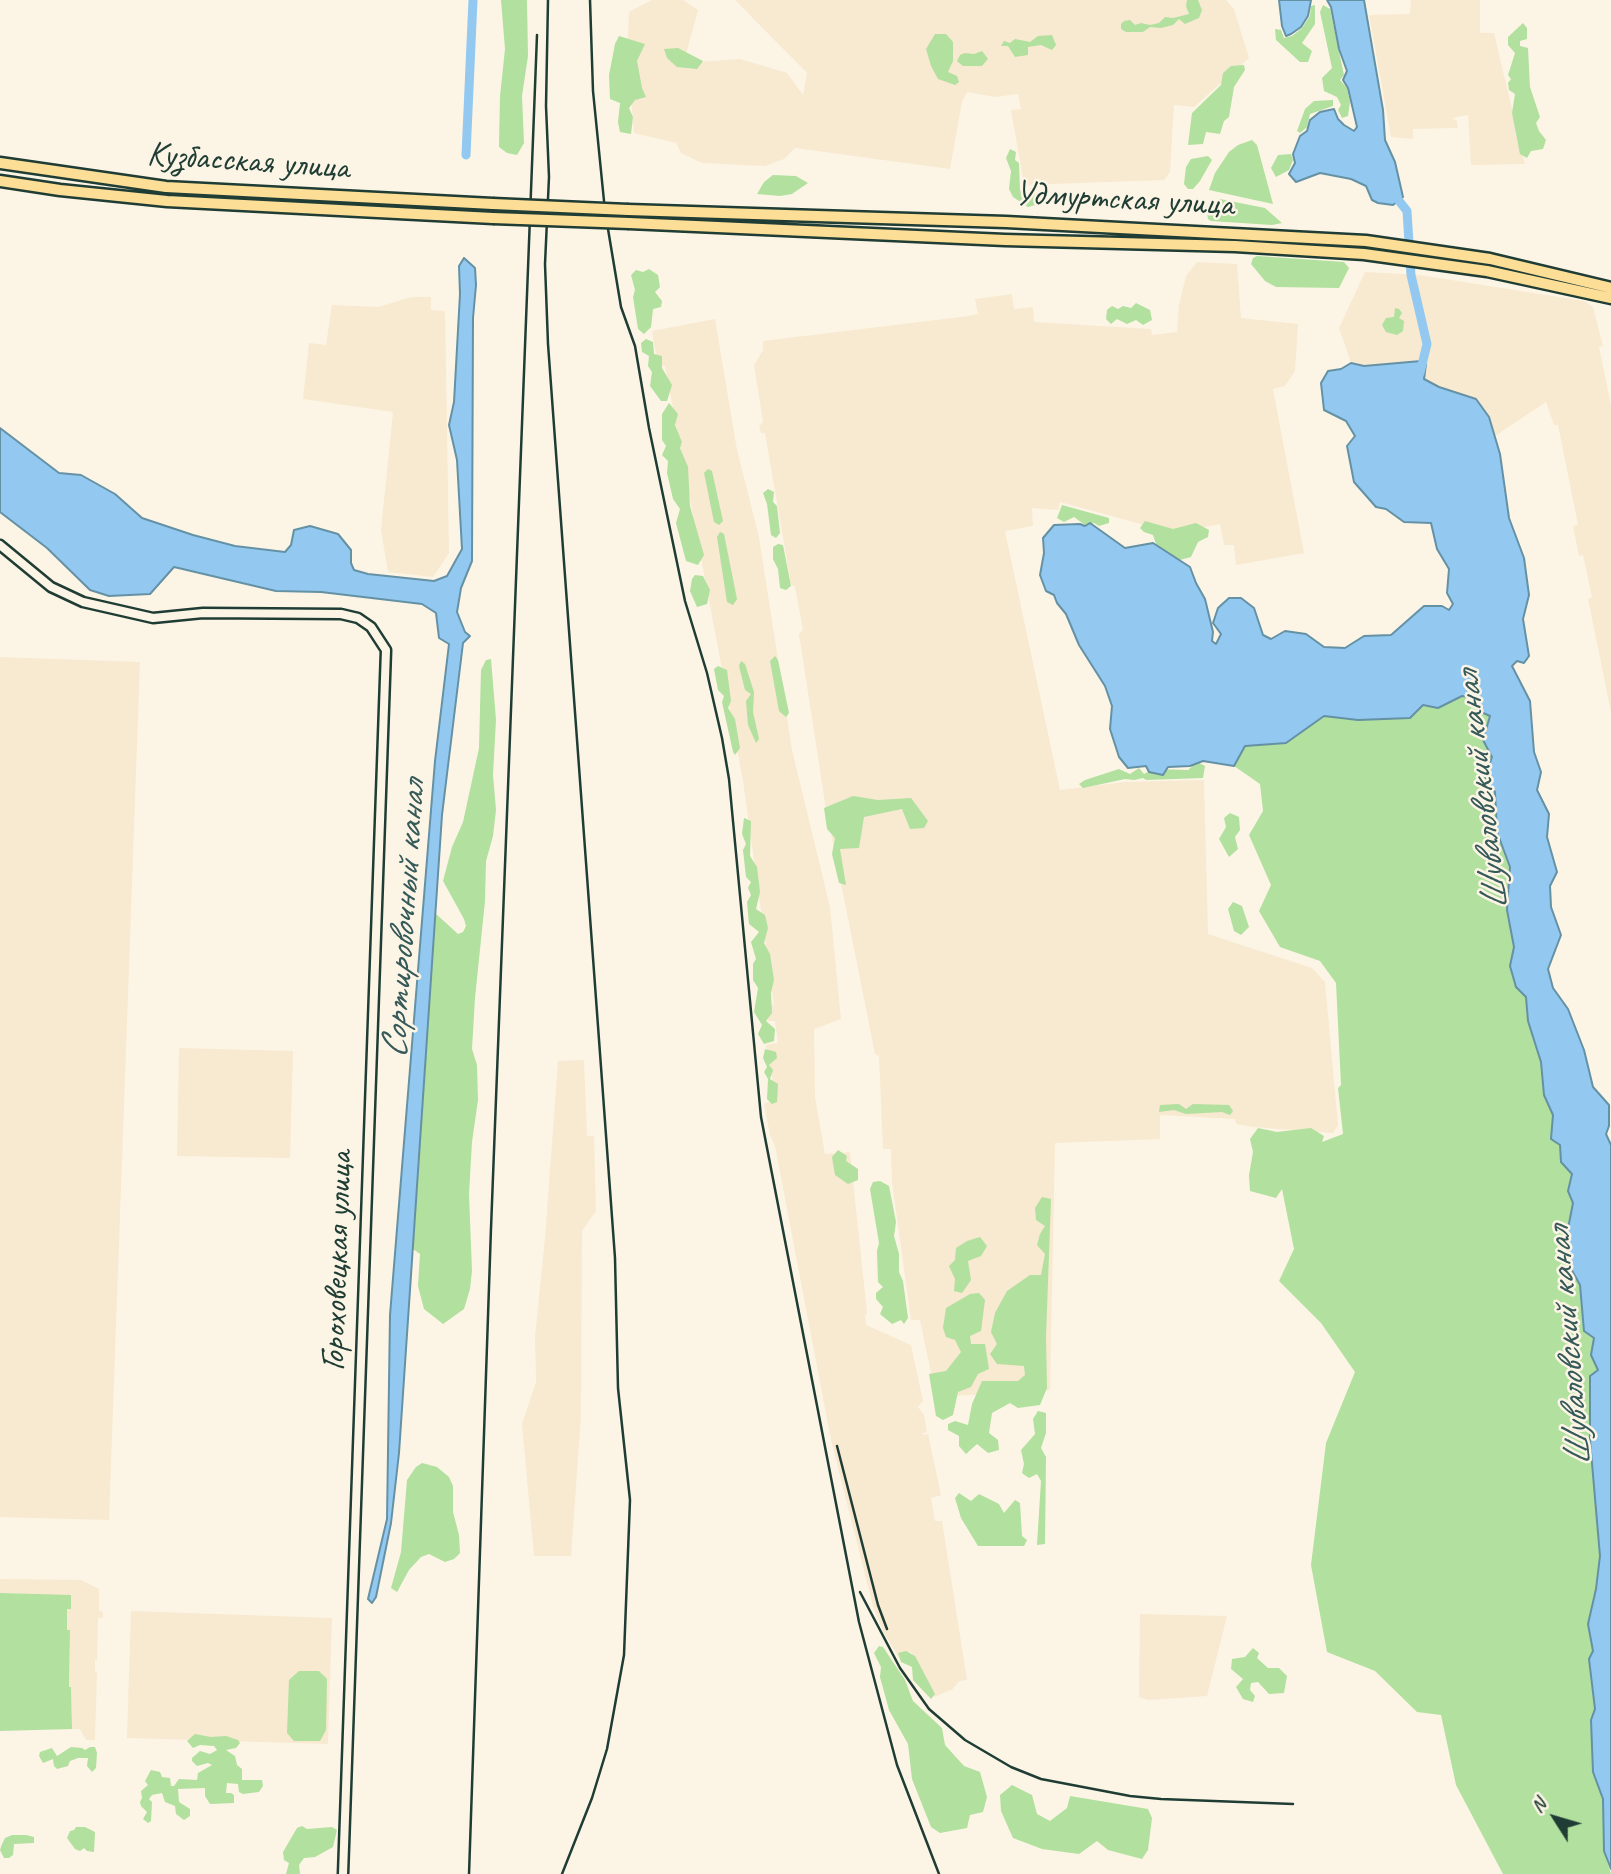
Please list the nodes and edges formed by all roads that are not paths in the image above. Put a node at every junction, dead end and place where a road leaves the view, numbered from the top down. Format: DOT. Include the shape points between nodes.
graph roads {
  1 [pos="0,163"];
  2 [pos="0,180"];
  3 [pos="628,210"];
  4 [pos="629,223"];
  5 [pos="1611,288"];
  6 [pos="1611,298"];
  7 [pos="0,545"];
  8 [pos="343,1874"];
  1 -- 3 [label="main road, Кузбасская улица, bridge" via="166,187"];
  2 -- 4 [label="main road, Кузбасская улица, bridge" via="167,201"];
  3 -- 5 [label="main road, Удмуртская улица" via="1006,222 1390,244 1490,259"];
  4 -- 6 [label="main road, Удмуртская улица" via="1236,246 1392,257 1487,271"];
  7 -- 8 [label="street, Гороховецкая улица" via="33,575 83,603 153,618 203,613 341,614 371,627 386,650"];
}
